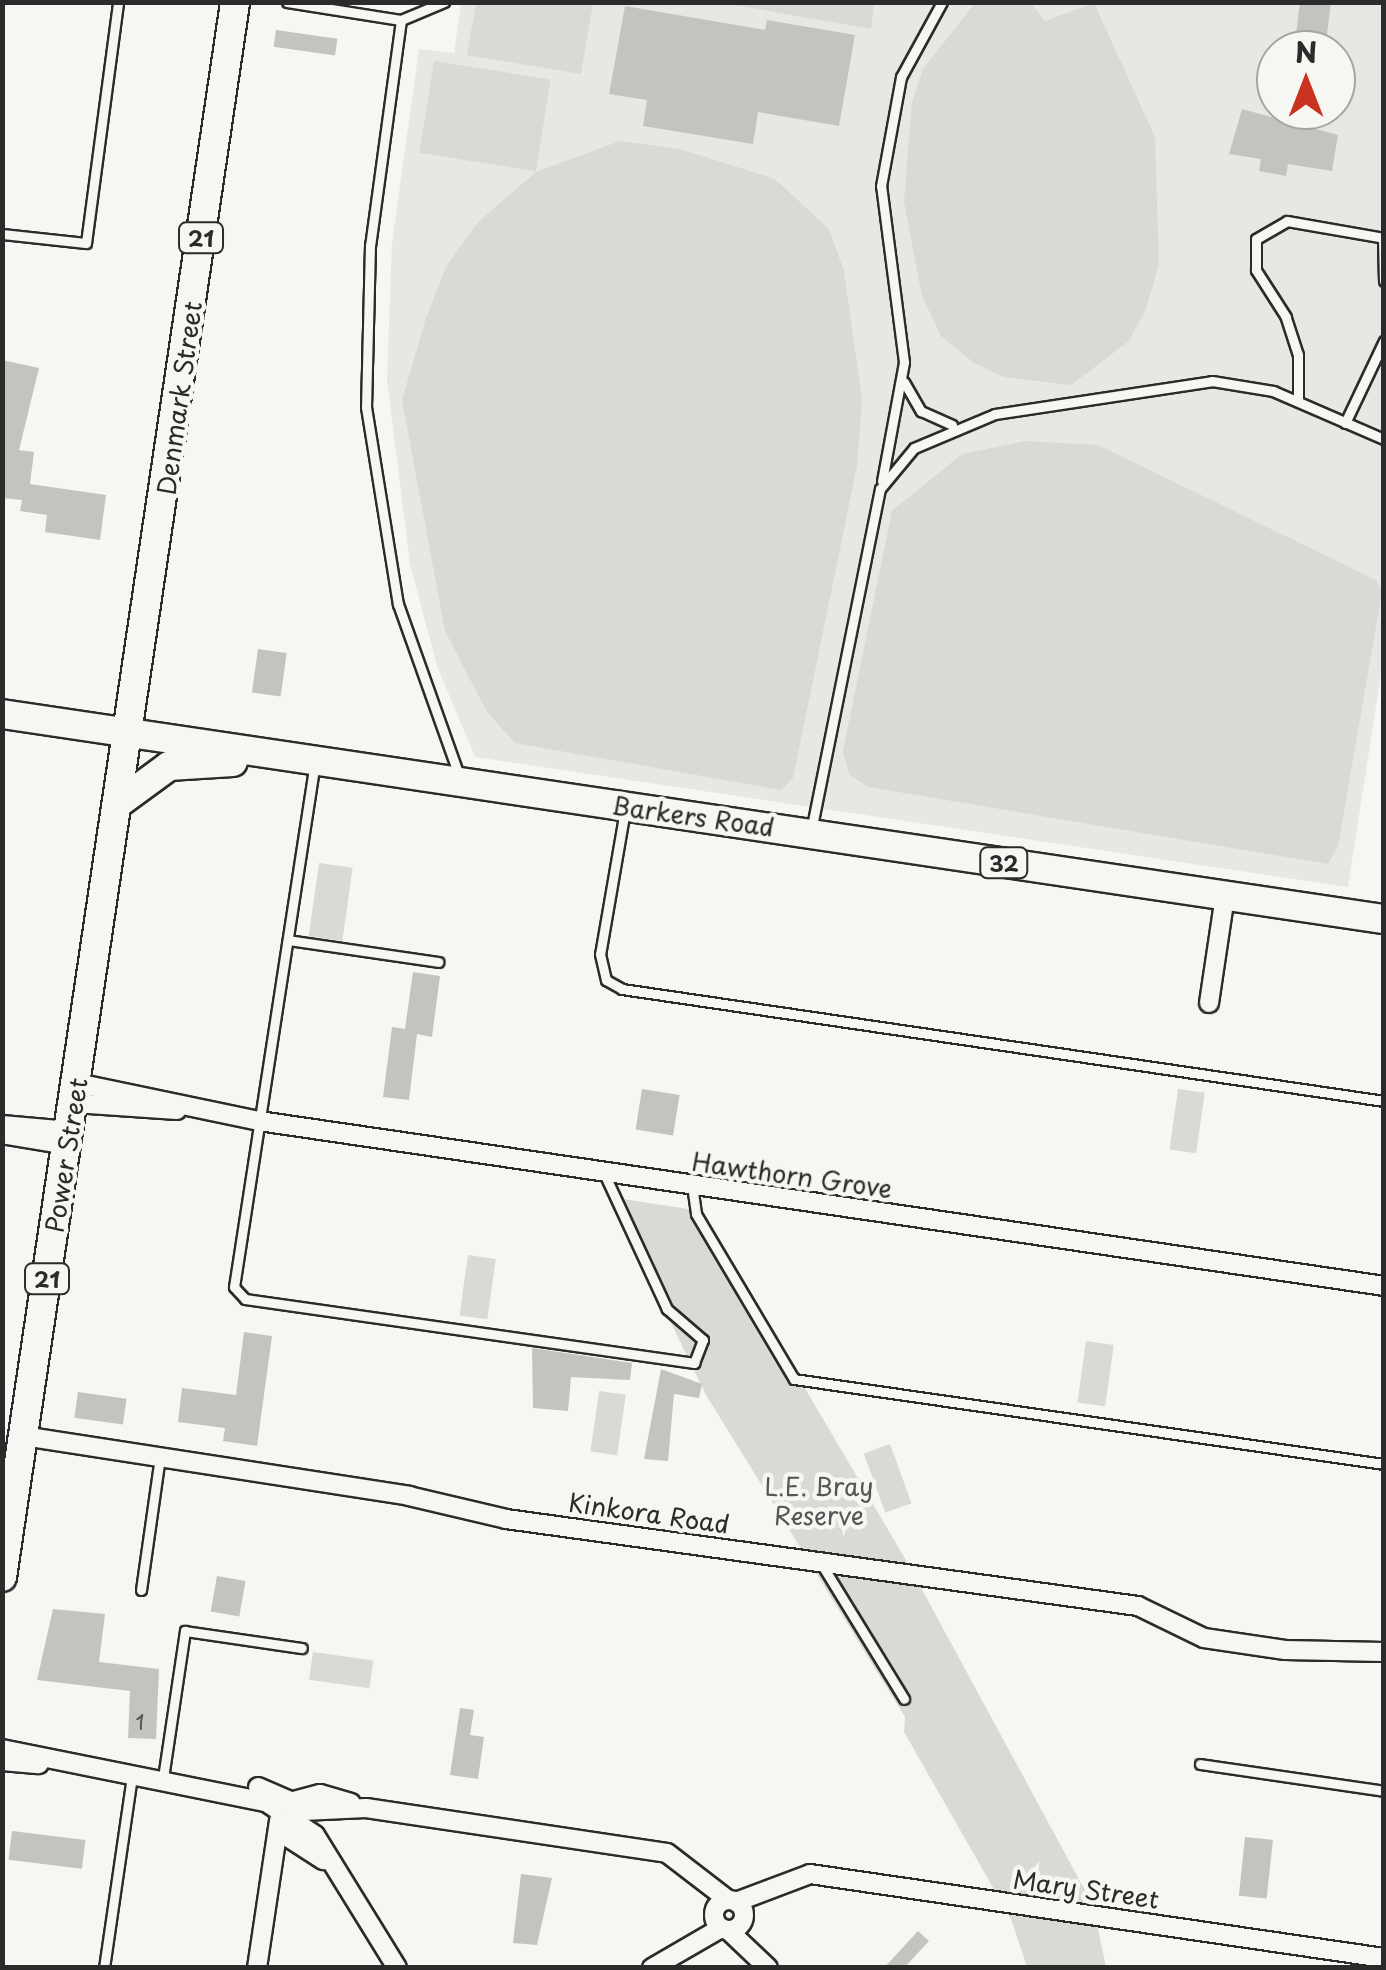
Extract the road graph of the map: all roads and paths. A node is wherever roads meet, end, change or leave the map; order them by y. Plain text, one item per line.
1 (118, 2) edge
2 (235, 2) edge
3 (287, 2) edge
4 (444, 2) edge
5 (942, 2) edge
6 (401, 20) junction
7 (2, 234) edge
8 (1383, 238) edge
9 (1384, 281) edge
10 (1384, 341) edge
11 (904, 382) junction
12 (1298, 400) junction
13 (1346, 423) junction
14 (954, 426) junction
15 (1384, 438) edge
16 (880, 489) junction
17 (2, 714) edge
18 (131, 734) junction
19 (303, 757) junction
20 (462, 782) junction
21 (120, 802) junction
22 (625, 806) junction
23 (811, 834) junction
24 (1224, 896) junction
25 (1384, 919) edge
26 (288, 940) junction
27 (438, 962) dead end
28 (1209, 1002) dead end
29 (1384, 1101) edge
30 (72, 1116) junction
31 (259, 1120) junction
32 (2, 1124) edge
33 (2, 1134) edge
34 (604, 1172) junction
35 (692, 1186) junction
36 (1384, 1286) edge
37 (23, 1436) junction
38 (160, 1457) junction
39 (1384, 1464) edge
40 (820, 1562) junction
41 (2, 1577) edge
42 (141, 1590) dead end
43 (302, 1648) dead end
44 (1384, 1652) edge
45 (904, 1699) dead end
46 (2, 1749) edge
47 (2, 1762) edge
48 (70, 1764) junction
49 (1200, 1764) dead end
50 (132, 1773) junction
51 (163, 1778) junction
52 (1384, 1791) edge
53 (290, 1814) junction
54 (729, 1915) junction
55 (1384, 1958) edge
56 (104, 1968) edge
57 (257, 1968) edge
58 (397, 1968) edge
59 (652, 1968) edge
60 (769, 1968) edge

1 - 7 lane
2 - 18 main road, Denmark Street / 21
3 - 6 lane
4 - 6 lane
5 - 11 lane
6 - 20 lane
8 - 9 lane
8 - 12 lane
10 - 13 lane
11 - 14 lane
11 - 16 lane
12 - 13 lane
12 - 14 lane
13 - 15 lane
14 - 16 lane
16 - 23 lane
17 - 18 main road, Barkers Road / 32
18 - 19 main road, Barkers Road / 32
18 - 21 main road, Power Street / 21
19 - 20 main road, Barkers Road / 32
19 - 21 main road
19 - 26 lane
20 - 22 main road, Barkers Road / 32
21 - 30 main road, Power Street / 21
22 - 23 main road, Barkers Road / 32
22 - 29 lane
23 - 24 main road, Barkers Road / 32
24 - 25 main road, Barkers Road / 32
24 - 28 street
26 - 27 lane
26 - 31 lane
30 - 31 street, Hawthorn Grove
30 - 32 street
30 - 33 street
30 - 37 main road, Power Street / 21
31 - 34 street, Hawthorn Grove
31 - 34 lane
34 - 35 street, Hawthorn Grove
35 - 36 street, Hawthorn Grove
35 - 39 lane
37 - 38 street, Kinkora Road
37 - 41 main road, Power Street / 21
38 - 40 street, Kinkora Road
38 - 42 lane
40 - 44 street, Kinkora Road
40 - 45 lane
43 - 51 lane
46 - 48 street
47 - 48 street
48 - 50 street
49 - 52 lane
50 - 51 street
50 - 56 lane
51 - 53 street
53 - 54 street
53 - 57 street
53 - 58 street
54 - 55 street, Mary Street
54 - 59 street, Mary Street
54 - 60 street

